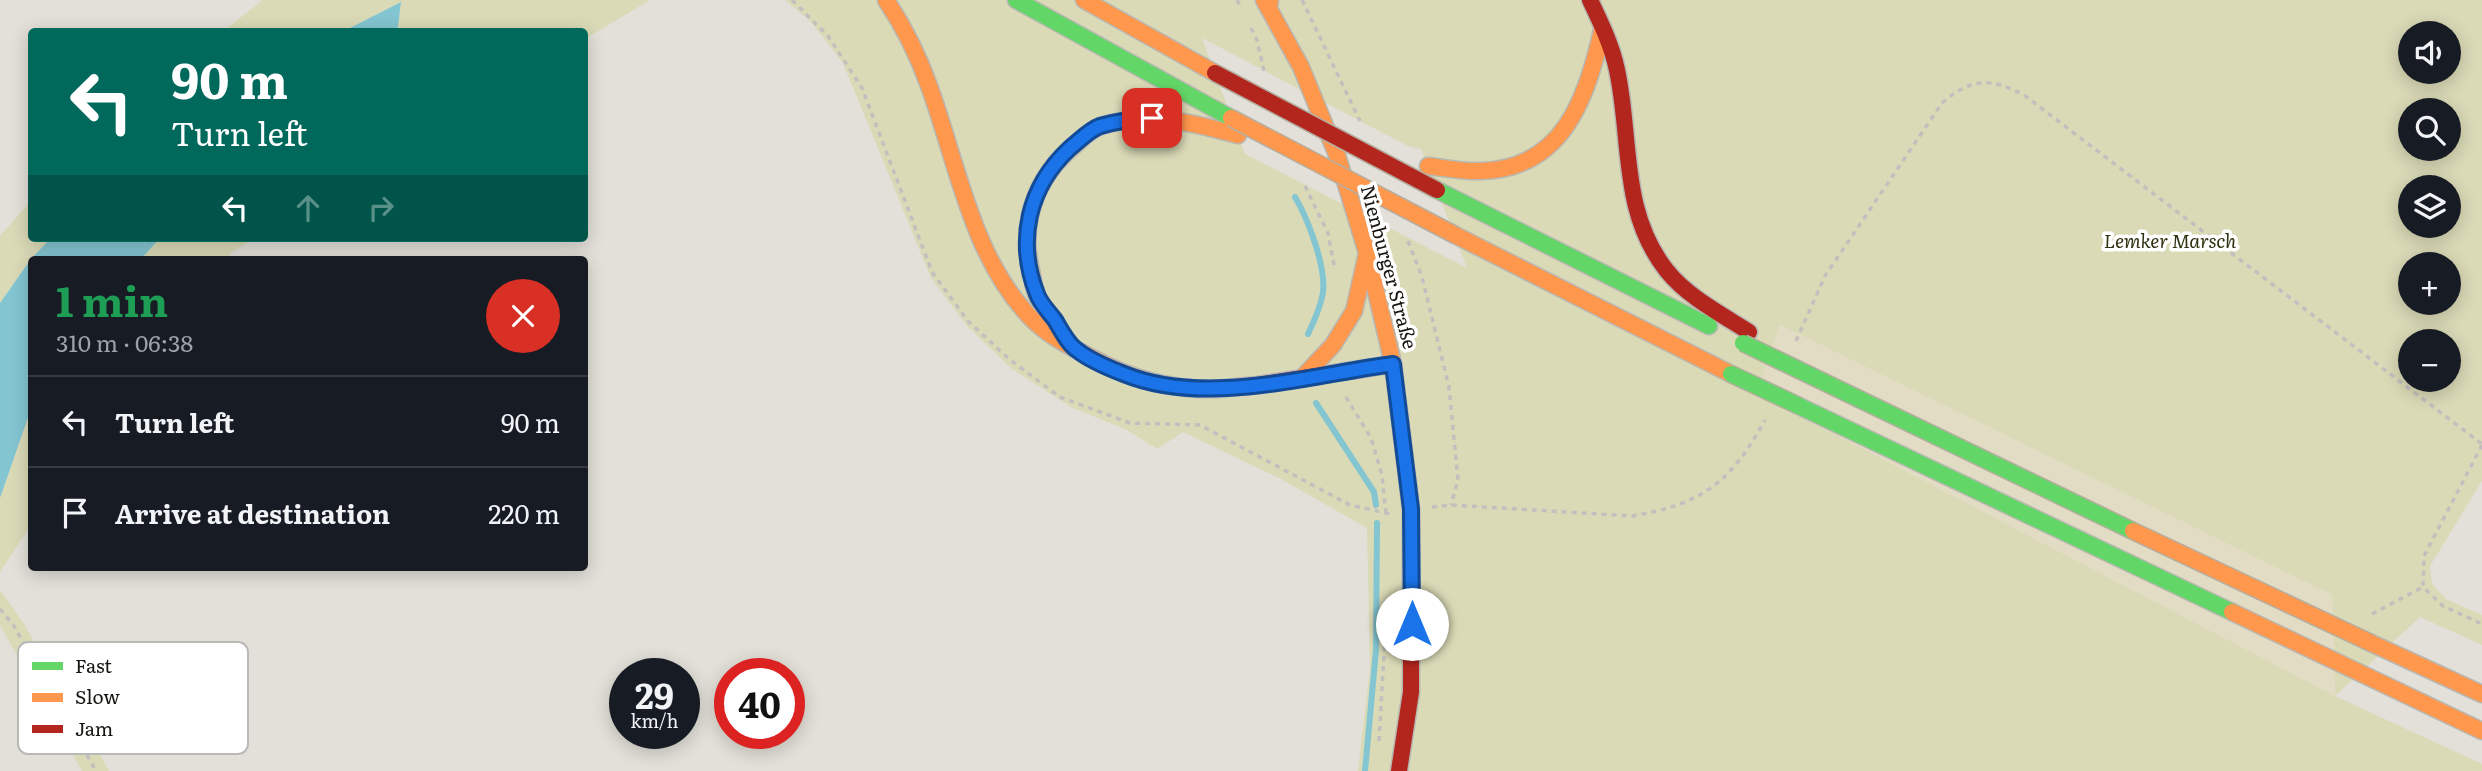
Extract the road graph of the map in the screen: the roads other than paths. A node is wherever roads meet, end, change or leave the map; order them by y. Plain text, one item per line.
1 (886, 0) edge
2 (1016, 0) edge
3 (1084, 0) edge
4 (1590, 0) edge
5 (1268, 3) edge
6 (1602, 27) junction
7 (1338, 137) junction
8 (1311, 160) junction
9 (1367, 253) junction
10 (1746, 338) junction
11 (1076, 350) junction
12 (1393, 364) junction
13 (1302, 378) junction
14 (2482, 694) edge
15 (2482, 731) edge
16 (1399, 771) edge

1 - 11 main road
2 - 8 main road, bridge
3 - 7 main road, bridge
4 - 6 main road
5 - 9 main road, Nienburger Straße
6 - 7 main road, bridge
6 - 10 main road
7 - 10 main road, bridge
8 - 11 main road, bridge
8 - 15 main road, bridge
9 - 12 main road, Nienburger Straße
9 - 13 main road
10 - 14 main road, bridge
11 - 13 main road
12 - 13 main road
12 - 16 main road, Nienburger Straße

